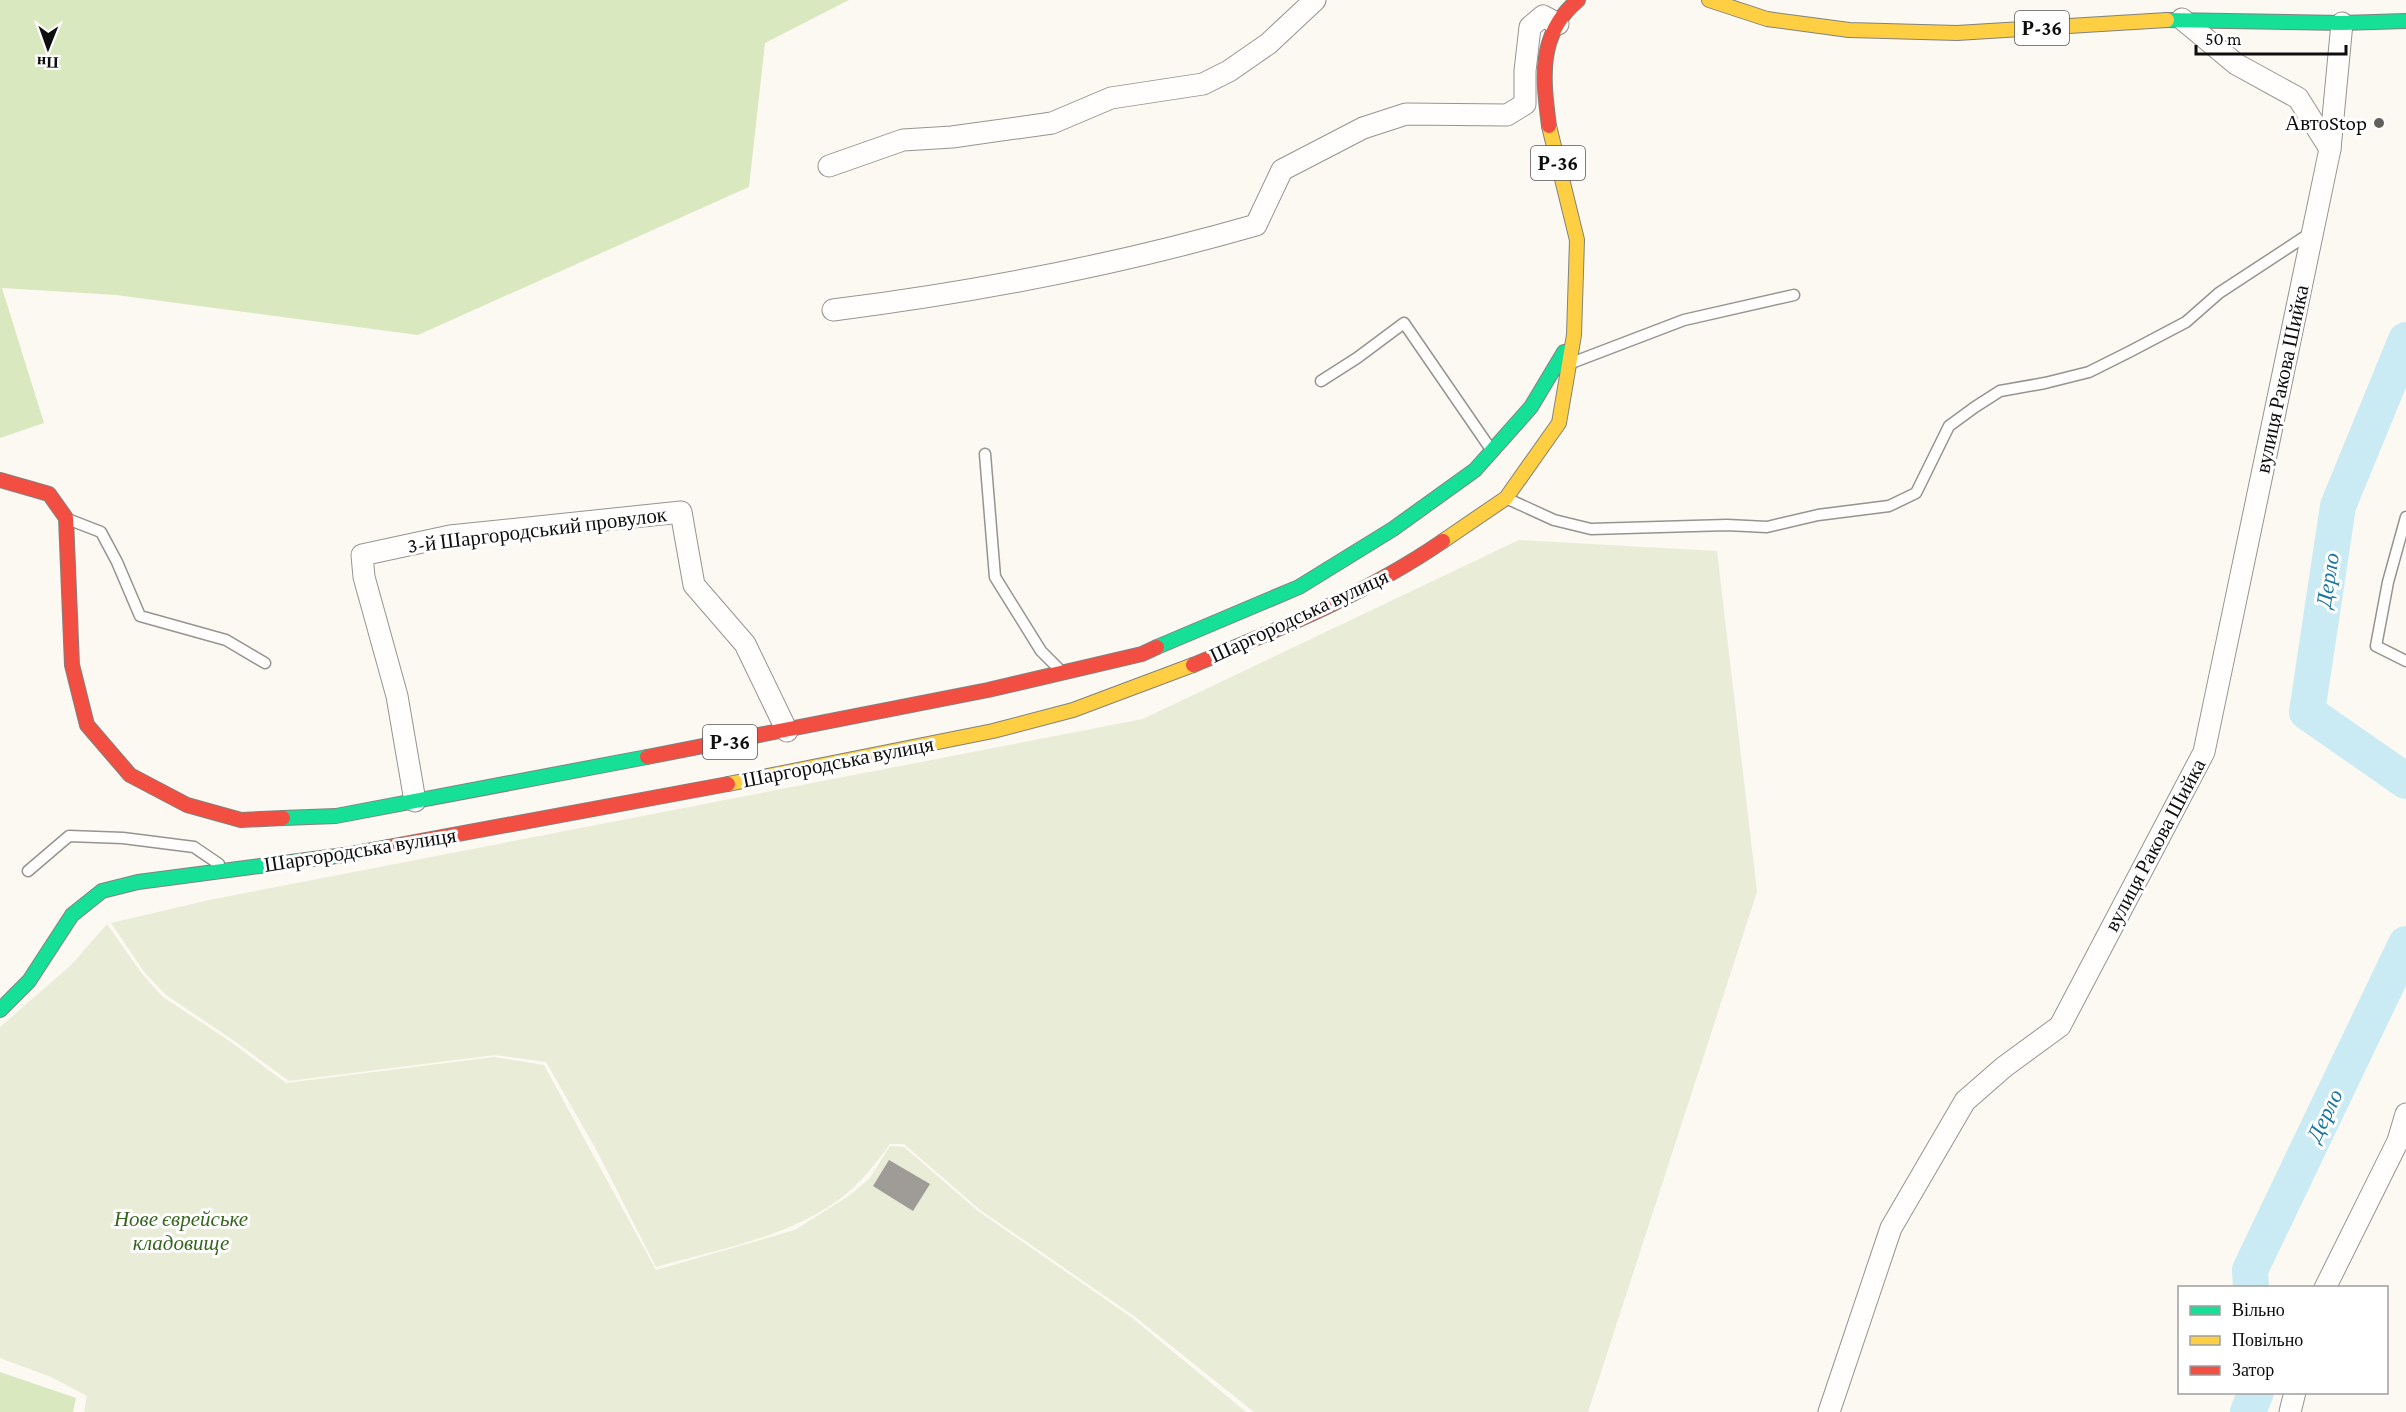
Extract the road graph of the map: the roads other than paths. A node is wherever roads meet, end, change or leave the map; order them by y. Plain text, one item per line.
1 (1315, 0) edge
2 (1709, 0) edge
3 (1575, 1) edge
4 (2182, 19) junction
5 (2406, 21) edge
6 (2342, 23) junction
7 (1558, 24) junction
8 (2330, 149) junction
9 (829, 166) dead end
10 (2313, 231) junction
11 (1794, 295) dead end
12 (833, 310) dead end
13 (1574, 335) junction
14 (1569, 363) junction
15 (1321, 381) dead end
16 (1492, 451) junction
17 (985, 454) dead end
18 (0, 480) edge
19 (1506, 498) junction
20 (2406, 517) edge
21 (66, 518) junction
22 (2406, 661) edge
23 (265, 663) dead end
24 (1065, 674) junction
25 (787, 731) junction
26 (415, 801) junction
27 (28, 870) dead end
28 (229, 870) junction
29 (0, 1010) edge
30 (2406, 1114) edge
31 (2326, 1286) edge
32 (2294, 1394) edge
33 (1829, 1412) edge
34 (2289, 1412) edge

1 - 9 street
2 - 4 main road, Р-36
3 - 7 main road, Шаргородська вулиця / Р-36
4 - 6 main road, Р-36
4 - 8 street
5 - 6 main road, Р-36
6 - 8 street, вулиця Ракова Шийка
7 - 12 street
7 - 13 main road, Шаргородська вулиця / Р-36
8 - 10 street, вулиця Ракова Шийка
10 - 19 lane
10 - 33 street, вулиця Ракова Шийка
11 - 14 lane
13 - 14 main road, Шаргородська вулиця / Р-36
13 - 16 main road, Шаргородська вулиця / Р-36
14 - 19 main road, Шаргородська вулиця / Р-36
15 - 16 lane
16 - 24 main road, Шаргородська вулиця / Р-36
17 - 24 lane
18 - 21 main road
19 - 28 main road, Шаргородська вулиця / Р-36
20 - 22 lane
21 - 23 lane
21 - 26 main road, Шаргородська вулиця / Р-36
24 - 25 main road, Шаргородська вулиця / Р-36
25 - 26 main road, Шаргородська вулиця / Р-36
25 - 26 street, 3-й Шаргородський провулок
27 - 28 lane
28 - 29 main road, Шаргородська вулиця / Р-36
30 - 31 street
32 - 34 street

